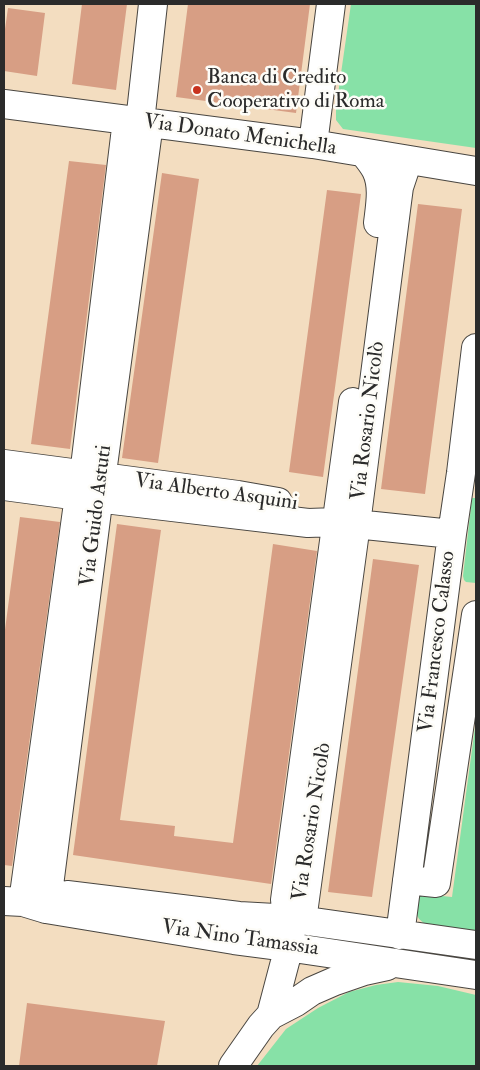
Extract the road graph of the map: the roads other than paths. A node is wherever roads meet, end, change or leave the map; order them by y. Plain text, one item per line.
1 (153, 4) edge
2 (330, 4) edge
3 (4, 104) edge
4 (138, 122) junction
5 (313, 144) junction
6 (364, 153) junction
7 (408, 160) junction
8 (476, 170) edge
9 (476, 348) edge
10 (4, 464) edge
11 (469, 474) edge
12 (4, 486) edge
13 (91, 487) junction
14 (346, 523) junction
15 (452, 534) junction
16 (444, 596) junction
17 (476, 601) edge
18 (476, 615) edge
19 (407, 880) junction
20 (25, 897) edge
21 (293, 919) junction
22 (400, 935) junction
23 (476, 945) edge
24 (288, 947) junction
25 (401, 964) junction
26 (476, 975) edge
27 (271, 1015) junction
28 (233, 1066) edge

1 - 4 street, Via Guido Astuti
2 - 5 street
3 - 4 street, Via Donato Menichella
4 - 5 street, Via Donato Menichella
4 - 13 street, Via Guido Astuti
5 - 6 street, Via Donato Menichella
6 - 7 street, Via Donato Menichella
6 - 14 street, Via Rosario Nicolò
7 - 8 street, Via Donato Menichella
7 - 14 street, Via Rosario Nicolò
9 - 11 street, Via Francesco Calasso
10 - 13 street, Via Alberto Asquini
11 - 15 street, Via Francesco Calasso
12 - 13 street, Via Alberto Asquini
13 - 14 street, Via Alberto Asquini
13 - 20 street, Via Guido Astuti
14 - 15 street, Via Alberto Asquini
14 - 21 street, Via Rosario Nicolò
15 - 16 street, Via Francesco Calasso
16 - 17 street
16 - 19 street, Via Francesco Calasso
18 - 19 street
19 - 22 street, Via Francesco Calasso
20 - 21 street, Via Nino Tamassia
20 - 24 street, Via Nino Tamassia
21 - 22 street, Via Nino Tamassia
21 - 24 street
22 - 23 street, Via Nino Tamassia
24 - 25 street, Via Nino Tamassia
24 - 27 street
25 - 26 street, Via Nino Tamassia
25 - 27 street
27 - 28 street

